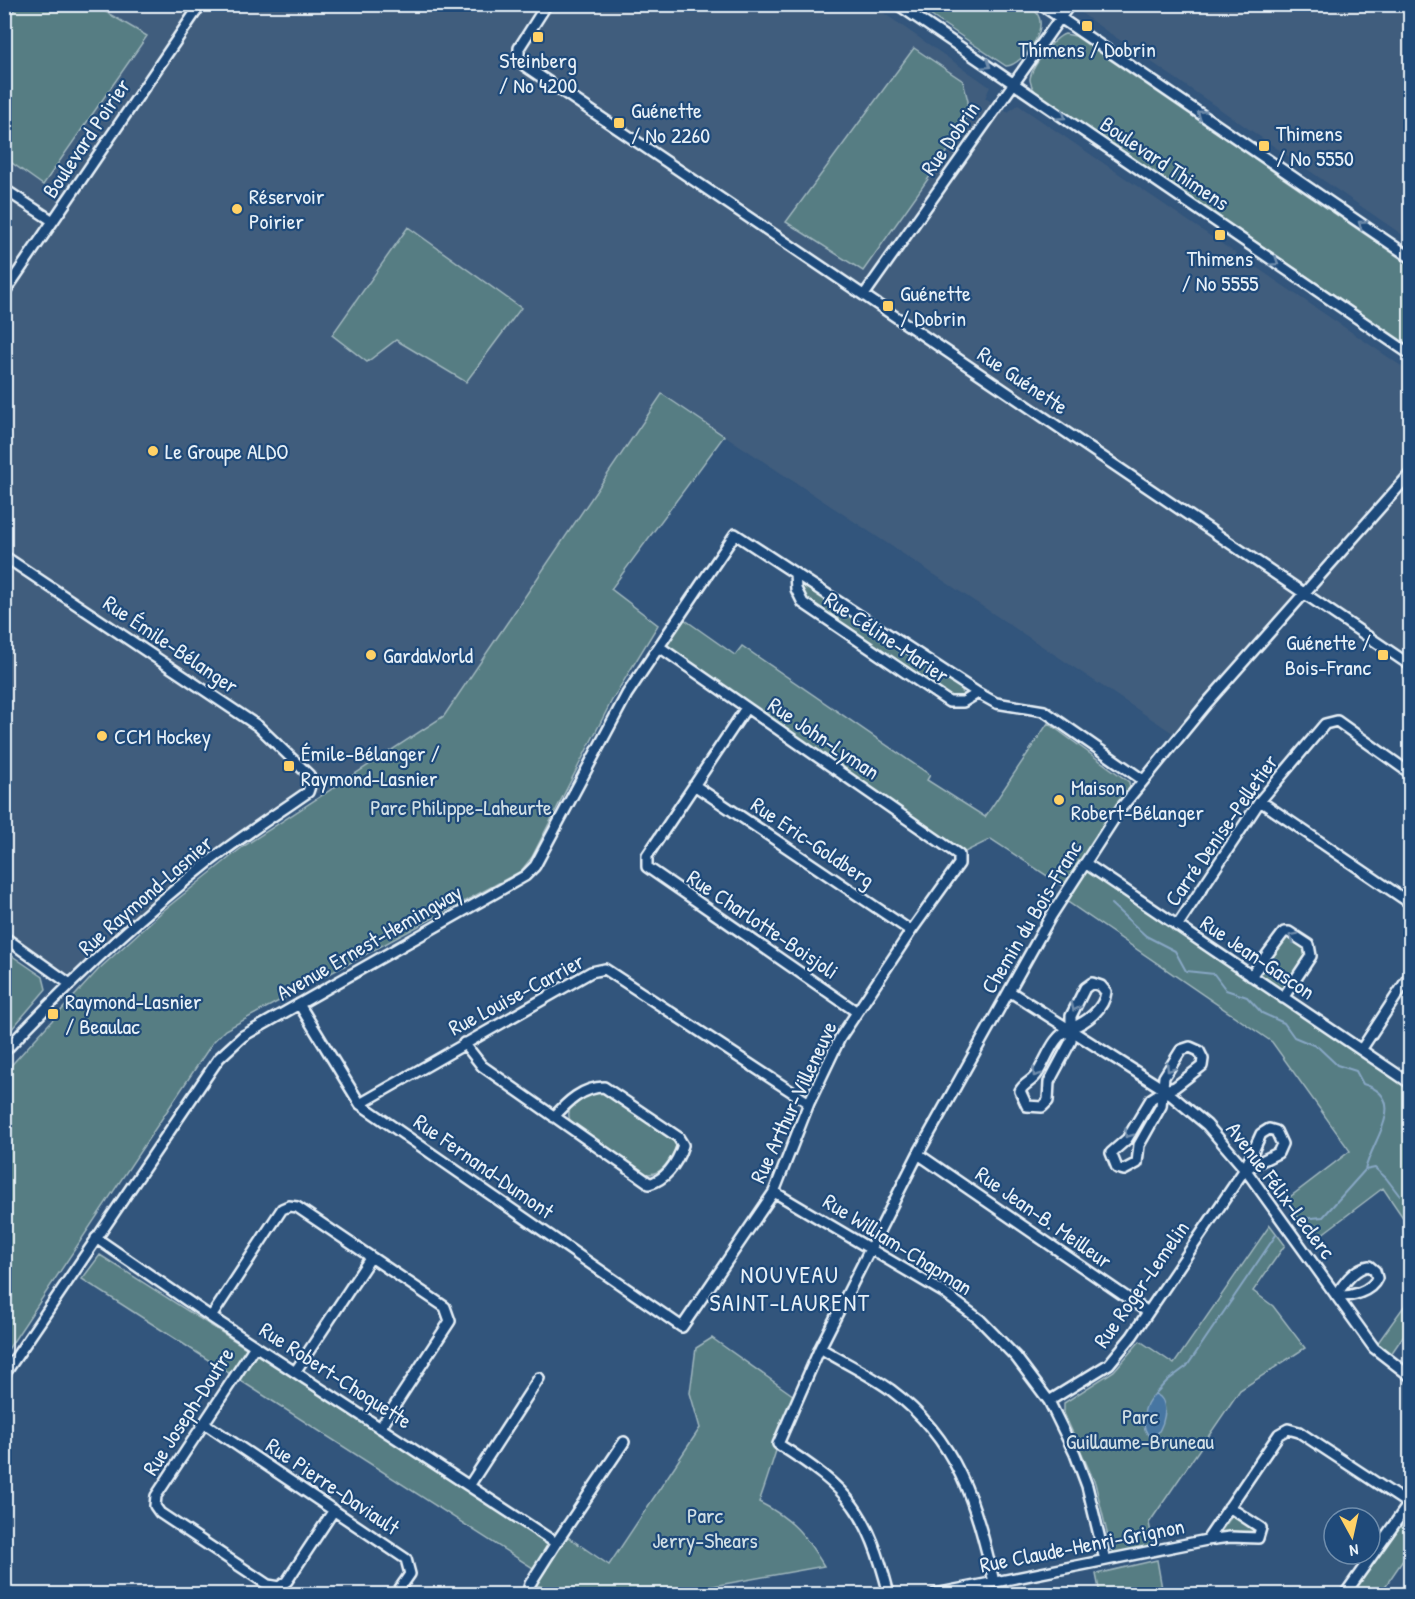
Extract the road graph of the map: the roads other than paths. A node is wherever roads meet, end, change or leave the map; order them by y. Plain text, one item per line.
1 (201, 4) edge
2 (547, 4) edge
3 (897, 4) edge
4 (1040, 4) edge
5 (1070, 4) edge
6 (1060, 19) junction
7 (1013, 83) junction
8 (4, 189) edge
9 (53, 221) junction
10 (1410, 257) edge
11 (4, 293) edge
12 (864, 295) junction
13 (1410, 354) edge
14 (1410, 474) edge
15 (735, 534) joint
16 (4, 556) edge
17 (795, 574) junction
18 (1304, 592) junction
19 (661, 648) junction
20 (1410, 665) edge
21 (978, 693) junction
22 (747, 708) junction
23 (1410, 772) edge
24 (309, 775) joint
25 (1143, 780) junction
26 (694, 785) junction
27 (1260, 801) junction
28 (1085, 863) junction
29 (959, 864) joint
30 (1410, 903) edge
31 (1177, 926) junction
32 (911, 931) junction
33 (4, 937) edge
34 (1410, 975) edge
35 (1251, 976) junction
36 (70, 984) junction
37 (1009, 991) junction
38 (1283, 998) junction
39 (299, 1004) junction
40 (857, 1012) junction
41 (1071, 1028) junction
42 (464, 1043) junction
43 (1361, 1050) junction
44 (4, 1052) edge
45 (1410, 1083) edge
46 (1165, 1090) junction
47 (809, 1103) junction
48 (360, 1104) junction
49 (554, 1117) junction
50 (918, 1154) junction
51 (1245, 1169) junction
52 (774, 1192) junction
53 (96, 1238) junction
54 (869, 1248) junction
55 (371, 1257) junction
56 (1148, 1312) junction
57 (211, 1317) junction
58 (682, 1327) joint
59 (255, 1346) junction
60 (820, 1348) junction
61 (295, 1372) junction
62 (4, 1375) edge
63 (1410, 1376) edge
64 (539, 1378) dead end
65 (1049, 1401) junction
66 (204, 1423) junction
67 (380, 1428) junction
68 (624, 1442) dead end
69 (469, 1486) junction
70 (1410, 1504) edge
71 (1229, 1508) junction
72 (334, 1510) junction
73 (1207, 1540) junction
74 (556, 1543) junction
75 (1105, 1560) junction
76 (994, 1582) junction
77 (396, 1594) edge
78 (527, 1594) edge
79 (889, 1594) edge
80 (935, 1594) edge
81 (1345, 1594) edge

1 - 9 street, Boulevard Poirier
2 - 12 street, Rue Guénette
3 -> 7 street, Boulevard Thimens
4 - 6 street
5 - 6 street, Rue Dobrin
6 - 7 street, Rue Dobrin
10 -> 6 street
7 - 12 street, Rue Dobrin
7 -> 13 street, Boulevard Thimens
8 - 9 street
9 - 11 street, Boulevard Poirier
12 - 18 street, Rue Guénette
14 - 18 street, Chemin du Bois-Franc
15 - 17 street, Rue Céline-Marier
15 - 19 street, Avenue Ernest-Hemingway
16 - 24 street, Rue Émile-Bélanger
17 - 21 street, Rue Céline-Marier
17 - 21 street, Rue Céline-Marier
18 - 20 street, Rue Guénette
18 - 25 street, Chemin du Bois-Franc
19 - 22 street, Rue John-Lyman
19 - 39 street, Avenue Ernest-Hemingway
21 - 25 street, Rue Céline-Marier
22 - 26 street
22 - 29 street, Rue John-Lyman
23 - 27 street, Carré Denise-Pelletier
24 - 36 street, Rue Raymond-Lasnier
25 - 28 street, Chemin du Bois-Franc
26 - 32 street, Rue Eric-Goldberg
26 - 40 street, Rue Charlotte-Boisjoli
27 - 30 street
27 - 31 street, Carré Denise-Pelletier
28 - 31 street, Rue Jean-Gascon
28 - 37 street, Chemin du Bois-Franc
29 - 32 street, Rue Arthur-Villeneuve
31 - 35 street, Rue Jean-Gascon
32 - 40 street, Rue Arthur-Villeneuve
33 - 36 street
34 - 43 street
35 - 38 street, Rue Jean-Gascon
38 -> 35 street
36 - 44 street, Rue Raymond-Lasnier
37 - 41 street, Avenue Félix-Leclerc
37 - 50 street, Chemin du Bois-Franc
38 - 43 street, Rue Jean-Gascon
39 - 48 street, Rue Fernand-Dumont
39 - 53 street, Avenue Ernest-Hemingway
40 - 47 street, Rue Arthur-Villeneuve
41 -> 41 street
41 -> 41 street
41 - 46 street, Avenue Félix-Leclerc
42 - 47 street, Rue Louise-Carrier
42 - 48 street, Rue Louise-Carrier
42 - 49 street
43 - 45 street, Rue Jean-Gascon
46 -> 46 street
46 -> 46 street
46 - 51 street, Avenue Félix-Leclerc
47 - 52 street, Rue Arthur-Villeneuve
48 - 58 street, Rue Fernand-Dumont
49 - 49 street
50 - 54 street, Chemin du Bois-Franc
50 - 56 street, Rue Jean-B. Meilleur
51 - 51 street, Rue Roger-Lemelin
51 - 56 street, Rue Roger-Lemelin
51 - 63 street, Avenue Félix-Leclerc
52 - 54 street, Rue William-Chapman
52 - 58 street, Rue Arthur-Villeneuve
53 - 57 street, Rue Robert-Choquette
53 - 62 street, Avenue Ernest-Hemingway
54 - 60 street, Chemin du Bois-Franc
54 - 65 street, Rue William-Chapman
55 - 57 street
55 - 61 street
55 - 67 street
56 - 65 street, Rue Roger-Lemelin
57 - 59 street, Rue Robert-Choquette
59 - 61 street, Rue Robert-Choquette
59 - 66 street, Rue Joseph-Doutre
60 - 76 street
60 - 79 street, Chemin du Bois-Franc
61 - 67 street, Rue Robert-Choquette
64 - 69 street
65 - 75 street, Rue William-Chapman
66 - 72 street, Rue Pierre-Daviault
66 - 72 street, Rue Joseph-Doutre
67 - 69 street, Rue Robert-Choquette
68 - 74 street
69 - 74 street, Rue Robert-Choquette
70 - 71 street, Rue Claude-Henri-Grignon
70 - 81 street
71 - 73 street, Rue Claude-Henri-Grignon
71 - 73 street
72 - 77 street, Rue Pierre-Daviault
73 - 75 street, Rue Claude-Henri-Grignon
74 - 78 street
75 - 76 street, Rue Claude-Henri-Grignon
76 - 80 street, Rue Claude-Henri-Grignon

